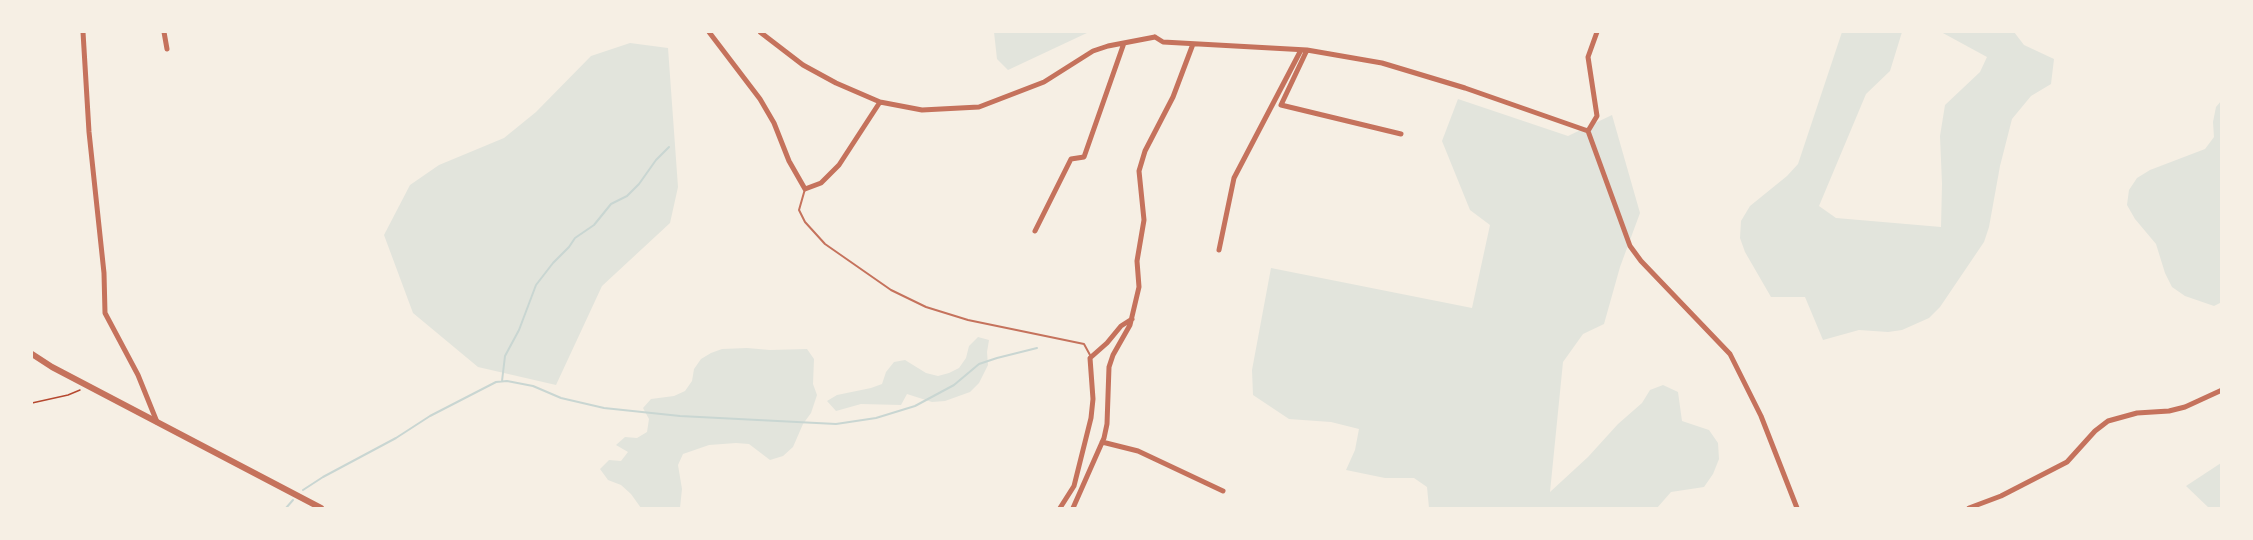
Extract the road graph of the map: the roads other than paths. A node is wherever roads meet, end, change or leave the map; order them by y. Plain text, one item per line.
1 (83, 32) edge
2 (164, 32) edge
3 (709, 32) edge
4 (760, 32) edge
5 (1597, 32) edge
6 (1154, 34) edge
7 (1124, 43) junction
8 (1193, 44) junction
9 (167, 49) dead end
10 (1304, 50) junction
11 (880, 102) junction
12 (1588, 131) junction
13 (1401, 134) dead end
14 (805, 189) junction
15 (1035, 231) dead end
16 (1219, 250) dead end
17 (1132, 319) junction
18 (32, 354) edge
19 (1090, 358) junction
20 (2222, 390) edge
21 (157, 422) junction
22 (1102, 442) junction
23 (1223, 491) dead end
24 (321, 508) edge
25 (1060, 508) edge
26 (1073, 508) edge
27 (1797, 508) edge
28 (1969, 508) edge

1 - 21 street
2 - 9 street
3 - 14 street
4 - 11 street
5 - 12 street
6 - 7 street
6 - 8 street
7 - 11 street
7 - 15 street
8 - 10 street
8 - 17 street
10 - 12 street
10 - 13 street
10 - 16 street
11 - 14 street
12 - 27 street
14 - 19 lane
17 - 19 street
17 - 22 street
18 - 21 street
19 - 25 street
20 - 28 street
21 - 24 street
22 - 23 street
22 - 26 street

